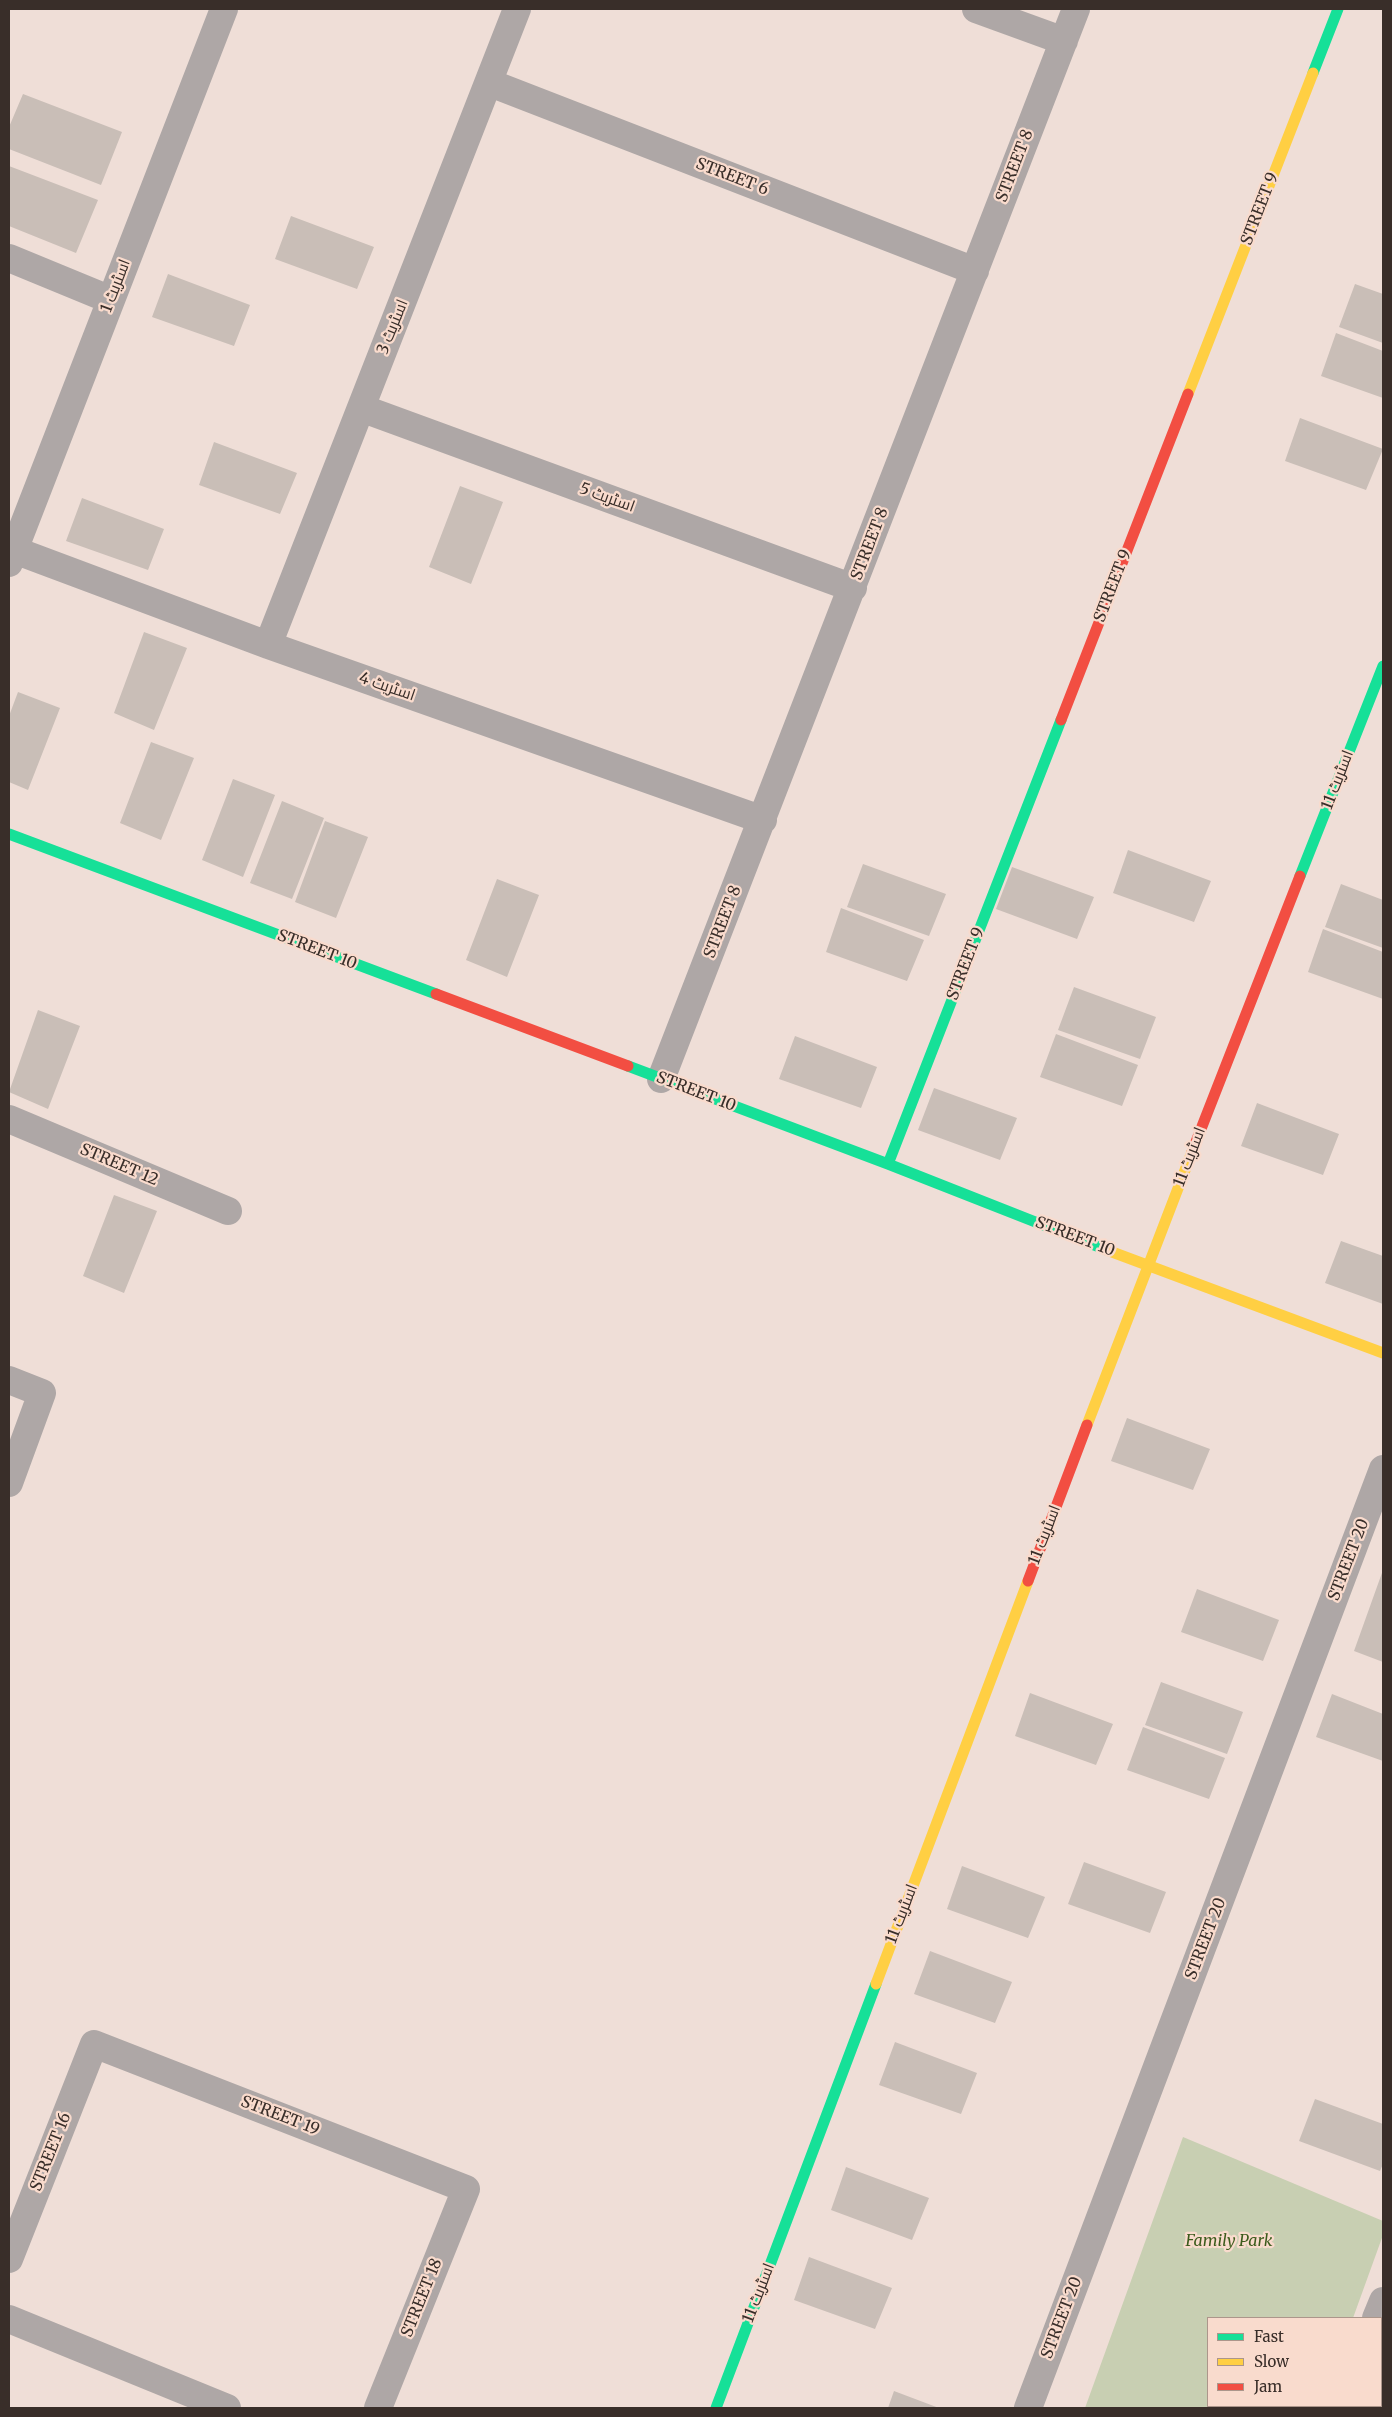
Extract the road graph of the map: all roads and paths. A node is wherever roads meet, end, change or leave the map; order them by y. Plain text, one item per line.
1 (224, 9) edge
2 (517, 9) edge
3 (976, 9) edge
4 (1076, 9) edge
5 (1338, 9) edge
6 (1064, 41) junction
7 (490, 83) junction
8 (9, 258) edge
9 (975, 272) junction
10 (111, 300) junction
11 (361, 408) junction
12 (11, 556) edge
13 (853, 588) junction
14 (268, 645) junction
15 (1383, 666) edge
16 (763, 820) junction
17 (9, 834) edge
18 (661, 1079) junction
19 (9, 1120) edge
20 (888, 1164) junction
21 (228, 1211) dead end
22 (1147, 1266) junction
23 (1383, 1353) edge
24 (9, 1380) edge
25 (1383, 1469) edge
26 (9, 1484) edge
27 (94, 2044) joint
28 (466, 2188) joint
29 (9, 2259) edge
30 (1383, 2301) edge
31 (1376, 2317) edge
32 (9, 2319) edge
33 (227, 2408) edge
34 (378, 2408) edge
35 (716, 2408) edge
36 (1028, 2408) edge

1 - 10 street, اسٹریٹ 1
2 - 7 street, اسٹریٹ 3
3 - 6 street
4 - 6 street, STREET 8
5 - 20 street, STREET 9
6 - 9 street, STREET 8
7 - 9 street, STREET 6
7 - 11 street, اسٹریٹ 3
8 - 10 street
9 - 13 street, STREET 8
10 - 12 street, اسٹریٹ 1
11 - 13 street, اسٹریٹ 5
11 - 14 street, اسٹریٹ 3
12 - 14 street, اسٹریٹ 4
13 - 16 street, STREET 8
14 - 16 street, اسٹریٹ 4
15 - 22 street, اسٹریٹ 11
16 - 18 street, STREET 8
17 - 18 street, STREET 10
18 - 20 street, STREET 10
19 - 21 street, STREET 12
20 - 22 street, STREET 10
22 - 23 street, STREET 10
22 - 35 street, اسٹریٹ 11
24 - 26 street
25 - 36 street, STREET 20
27 - 28 street, STREET 19
27 - 29 street, STREET 16
28 - 34 street, STREET 18
30 - 31 street
32 - 33 street

